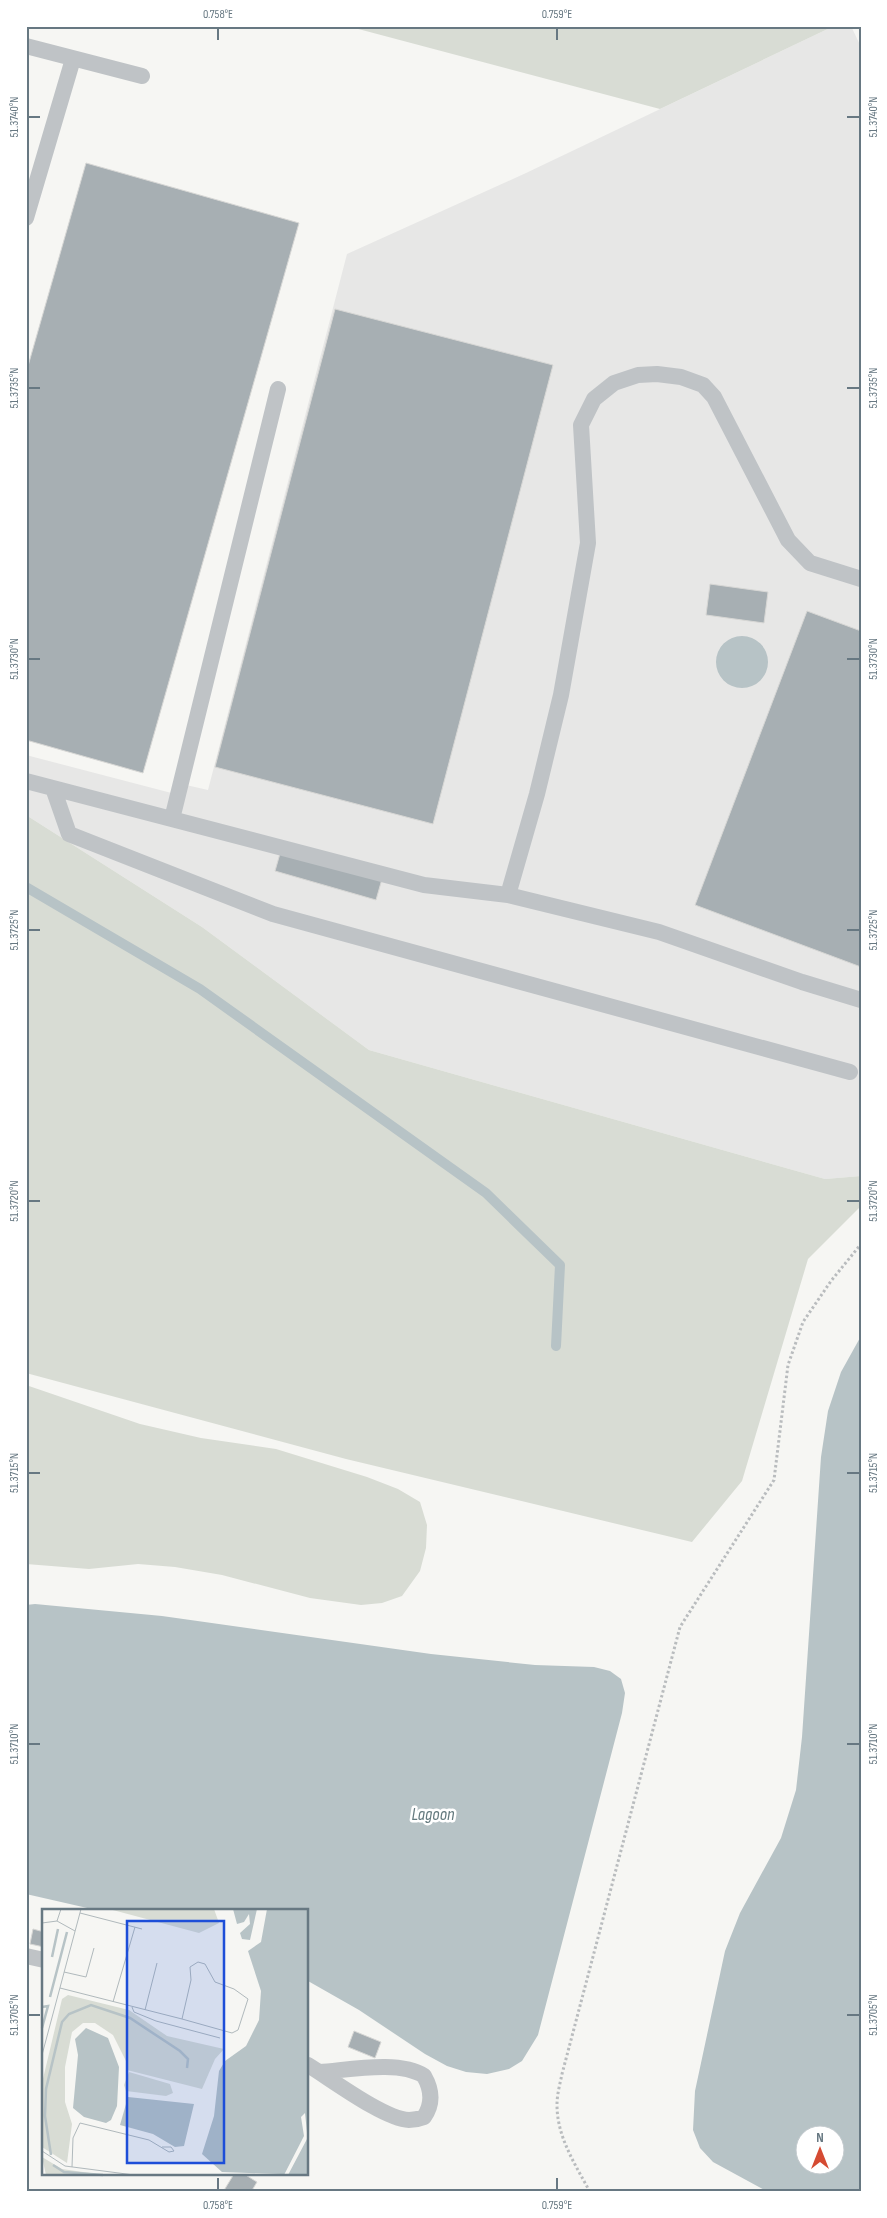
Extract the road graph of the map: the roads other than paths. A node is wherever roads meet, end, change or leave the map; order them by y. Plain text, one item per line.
1 (26, 46) edge
2 (73, 59) junction
3 (142, 76) dead end
4 (26, 218) edge
5 (278, 389) dead end
6 (861, 579) edge
7 (26, 780) edge
8 (53, 788) junction
9 (172, 819) junction
10 (508, 895) junction
11 (861, 1000) edge
12 (850, 1072) dead end
13 (26, 1956) edge
14 (42, 1960) edge
15 (314, 2069) edge

1 - 2 lane
2 - 3 lane
2 - 4 lane
5 - 9 lane
6 - 10 lane
7 - 8 lane
8 - 9 lane
8 - 12 lane
9 - 10 lane
10 - 11 lane
13 - 14 lane
15 - 15 lane

